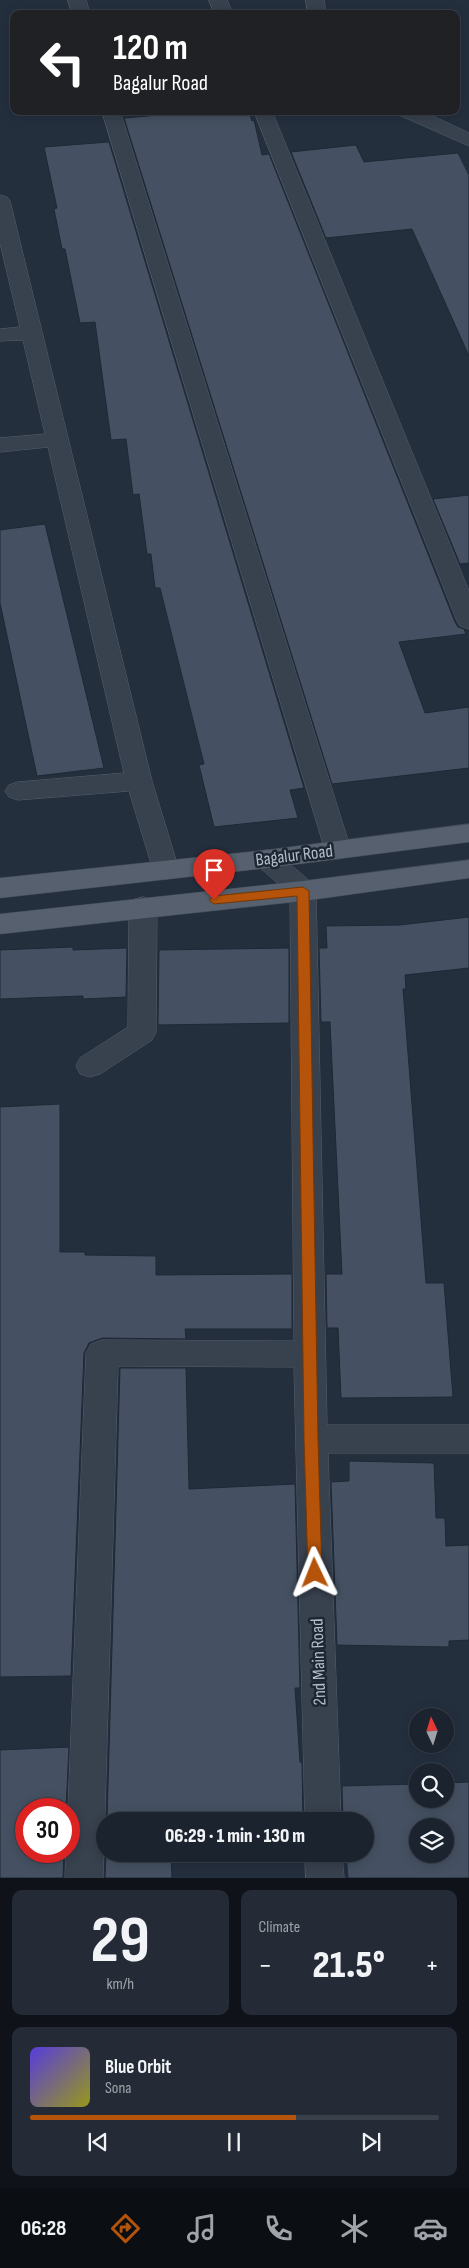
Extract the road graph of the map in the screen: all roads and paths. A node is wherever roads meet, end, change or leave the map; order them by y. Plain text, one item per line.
1 (112, 115) edge
2 (265, 115) edge
3 (415, 115) edge
4 (469, 140) edge
5 (0, 201) edge
6 (6, 249) edge
7 (31, 333) junction
8 (0, 335) edge
9 (57, 440) junction
10 (0, 445) edge
11 (469, 621) edge
12 (139, 781) junction
13 (18, 791) dead end
14 (469, 833) edge
15 (338, 850) junction
16 (267, 859) junction
17 (469, 869) edge
18 (166, 870) junction
19 (0, 888) edge
20 (303, 891) junction
21 (143, 907) junction
22 (0, 924) edge
23 (90, 1066) dead end
24 (311, 1354) junction
25 (311, 1439) junction
26 (469, 1439) edge
27 (323, 1812) edge
28 (324, 1862) edge
29 (84, 1878) edge
30 (324, 1878) edge

1 - 15 street
2 - 11 street
3 - 4 street
5 - 6 street
6 - 7 street
7 - 8 street
7 - 9 street
9 - 10 street
9 - 12 street
12 - 13 street
12 - 18 street
14 - 15 main road, Bagalur Road
15 - 16 main road, Bagalur Road
16 - 18 main road, Bagalur Road
16 - 20 street
17 - 20 main road, Bagalur Road
18 - 19 main road, Bagalur Road
20 - 21 main road, Bagalur Road
20 - 24 street, 2nd Main Road
21 - 22 main road, Bagalur Road
21 - 23 street
24 - 25 street, 2nd Main Road
24 - 29 street
25 - 26 street
25 - 27 street, 2nd Main Road
28 - 30 street

